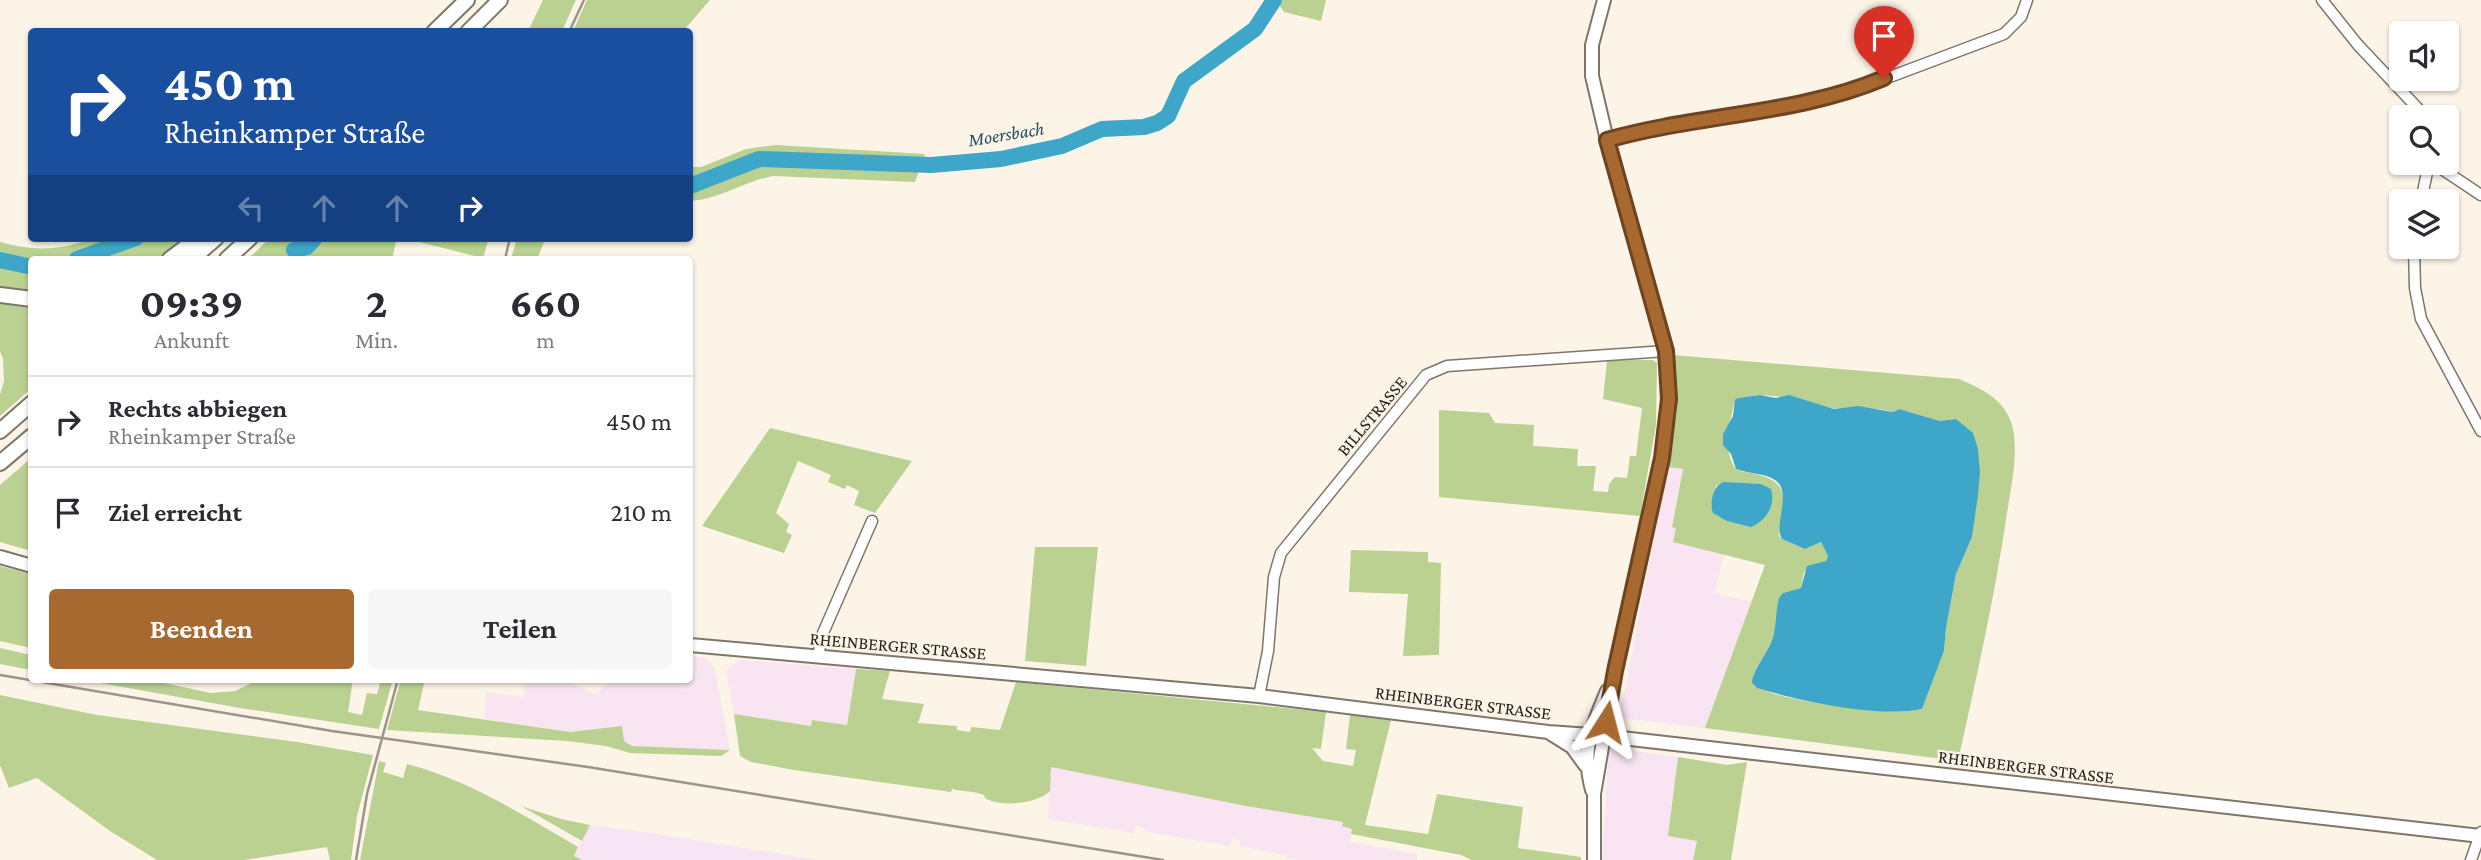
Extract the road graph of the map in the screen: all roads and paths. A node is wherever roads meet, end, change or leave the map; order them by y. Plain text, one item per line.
1 (467, 0) edge
2 (500, 0) edge
3 (1604, 0) edge
4 (2027, 0) edge
5 (2322, 0) edge
6 (438, 28) edge
7 (472, 28) edge
8 (2415, 105) edge
9 (1607, 140) junction
10 (2450, 175) edge
11 (2481, 195) edge
12 (193, 242) edge
13 (211, 242) edge
14 (247, 242) edge
15 (174, 256) edge
16 (195, 256) edge
17 (231, 256) edge
18 (2414, 259) edge
19 (0, 295) edge
20 (28, 298) edge
21 (1666, 351) junction
22 (28, 406) edge
23 (0, 431) edge
24 (2481, 431) edge
25 (28, 439) edge
26 (0, 463) edge
27 (872, 521) dead end
28 (0, 558) edge
29 (28, 565) edge
30 (693, 645) edge
31 (818, 656) junction
32 (1615, 671) junction
33 (1259, 696) junction
34 (1548, 732) junction
35 (1590, 735) junction
36 (1604, 736) junction
37 (1585, 765) junction
38 (1594, 794) junction
39 (2481, 834) edge
40 (1594, 860) edge
41 (2471, 860) edge

1 - 6 highway
2 - 7 highway
3 - 9 main road
4 - 9 street
5 - 8 street
9 - 21 main road
10 - 11 street
12 - 15 highway
13 - 16 highway
14 - 17 highway
18 - 24 street
19 - 20 highway
21 - 32 main road
21 - 33 street, BILLSTRASSE
22 - 23 highway
25 - 26 highway
27 - 31 street
28 - 29 main road
30 - 31 main road, RHEINBERGER STRASSE
31 - 33 main road, RHEINBERGER STRASSE
32 - 35 main road
32 - 36 main road
33 - 34 main road, RHEINBERGER STRASSE
34 - 35 main road, RHEINBERGER STRASSE
34 - 37 main road
35 - 36 main road, RHEINBERGER STRASSE
35 - 37 main road
36 - 38 main road
36 - 39 main road, RHEINBERGER STRASSE
37 - 38 main road
38 - 40 main road
39 - 41 street

